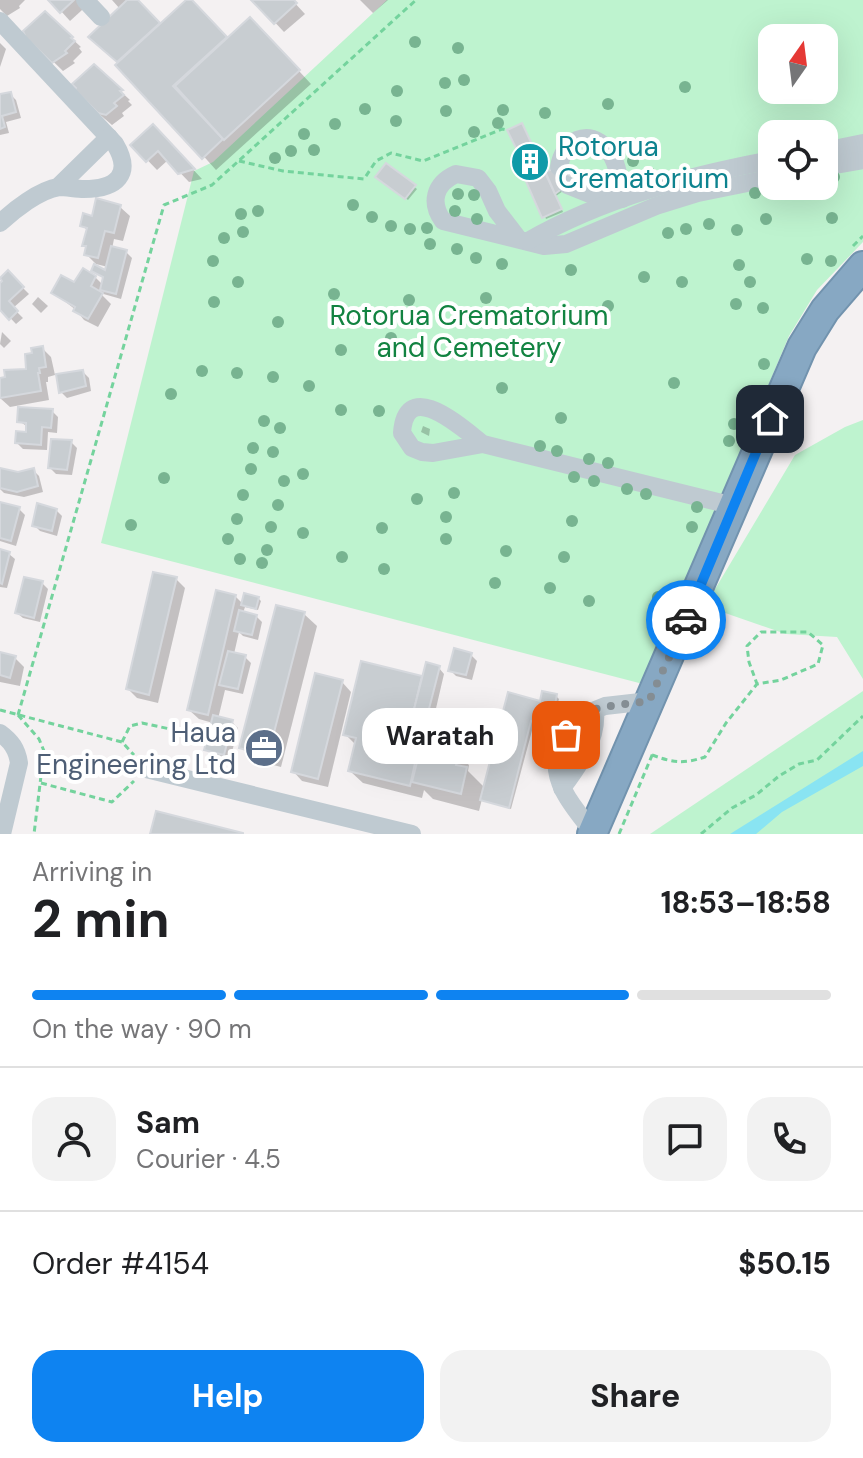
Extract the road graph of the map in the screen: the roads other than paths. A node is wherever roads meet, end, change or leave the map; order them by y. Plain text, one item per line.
1 (85, 0) edge
2 (101, 17) dead end
3 (0, 21) edge
4 (109, 137) junction
5 (863, 143) edge
6 (838, 148) edge
7 (863, 160) edge
8 (758, 163) edge
9 (838, 164) edge
10 (758, 181) edge
11 (58, 187) junction
12 (622, 199) junction
13 (6, 218) edge
14 (522, 239) junction
15 (863, 266) edge
16 (483, 444) dead end
17 (734, 506) junction
18 (649, 701) junction
19 (4, 736) edge
20 (146, 769) road end
21 (593, 833) edge
22 (2, 834) edge
23 (412, 834) edge

1 - 2 street
3 - 4 street
4 - 11 street
4 - 11 street
5 - 6 street
7 - 9 street
8 - 12 street
10 - 14 street
11 - 13 street
12 - 12 street
12 - 14 street
14 - 14 street
15 - 17 highway
16 - 17 street
17 - 18 highway
18 - 21 highway
18 - 21 street
19 - 22 street
20 - 23 street

